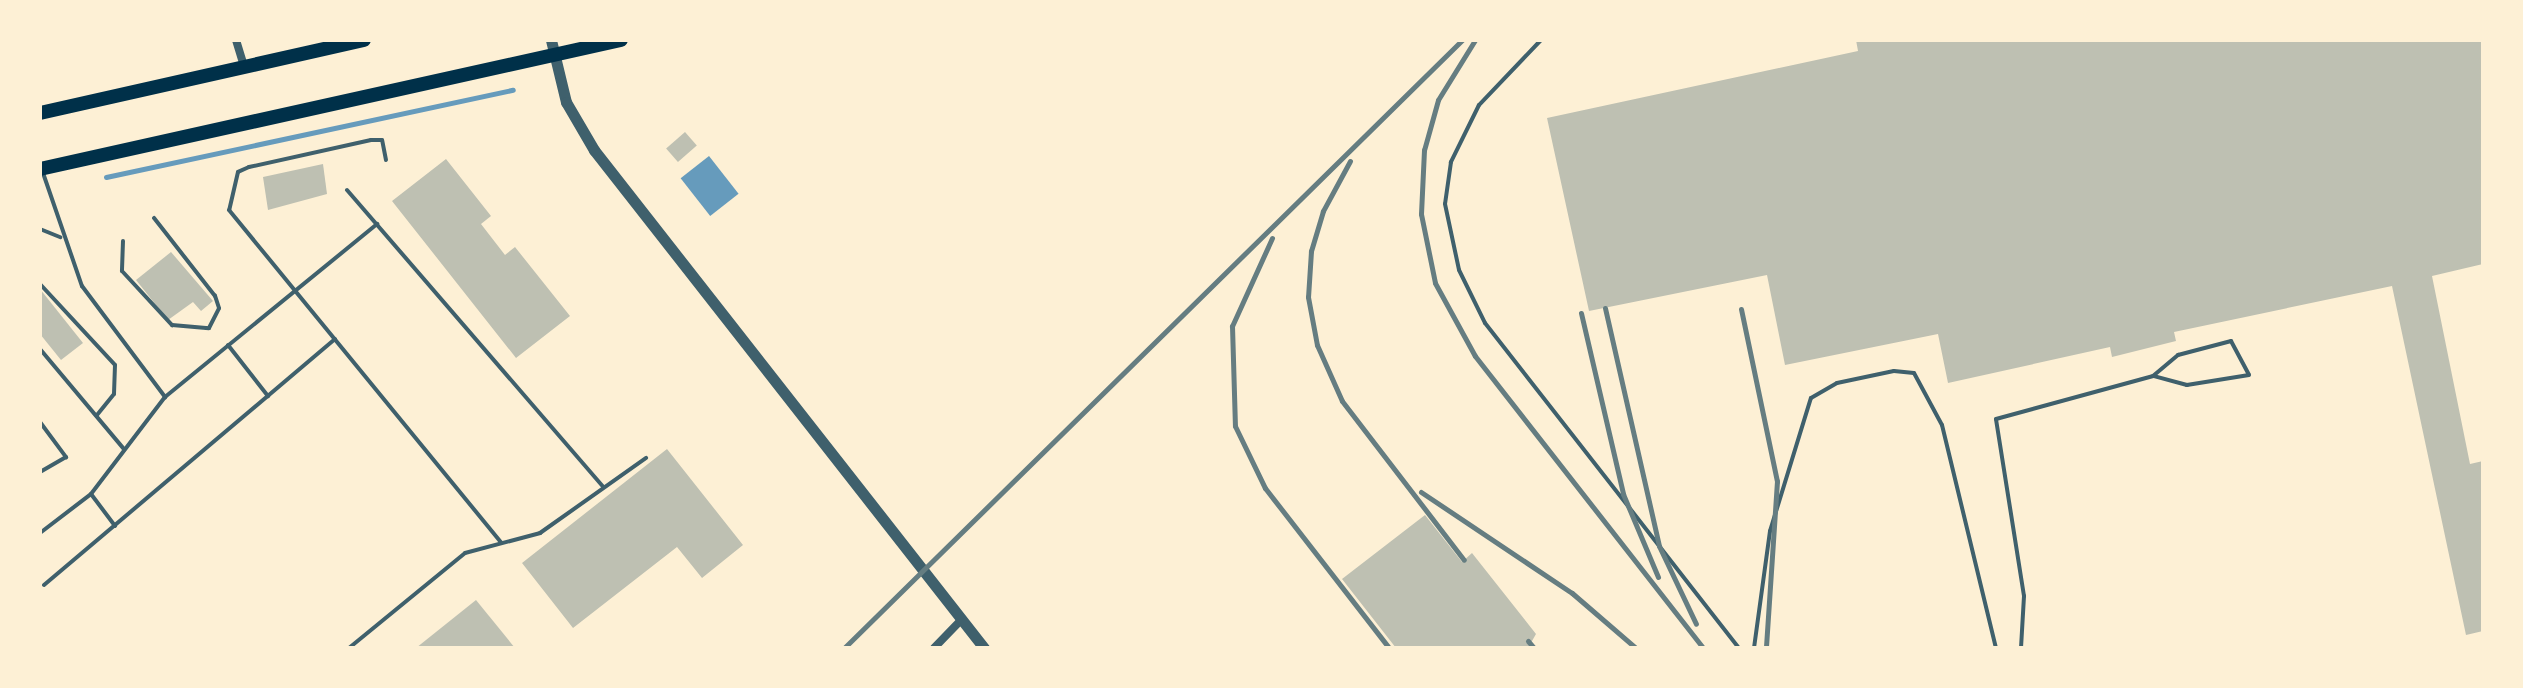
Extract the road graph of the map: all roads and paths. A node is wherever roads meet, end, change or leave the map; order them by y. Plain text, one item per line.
1 (236, 40) edge
2 (364, 40) edge
3 (621, 40) edge
4 (1541, 40) edge
5 (553, 47) edge
6 (244, 67) junction
7 (40, 113) edge
8 (386, 160) dead end
9 (41, 167) edge
10 (347, 190) dead end
11 (154, 218) dead end
12 (377, 224) junction
13 (40, 229) edge
14 (60, 237) junction
15 (123, 241) dead end
16 (40, 284) edge
17 (295, 290) junction
18 (335, 339) junction
19 (228, 345) junction
20 (40, 349) edge
21 (2153, 376) junction
22 (268, 396) junction
23 (165, 397) junction
24 (96, 416) junction
25 (40, 422) edge
26 (124, 449) junction
27 (646, 458) dead end
28 (40, 472) edge
29 (603, 487) junction
30 (91, 494) junction
31 (115, 526) junction
32 (40, 533) edge
33 (501, 542) junction
34 (44, 585) dead end
35 (961, 620) junction
36 (349, 648) edge
37 (934, 648) edge
38 (984, 648) edge
39 (1739, 648) edge
40 (1754, 648) edge
41 (1996, 648) edge
42 (2021, 648) edge

1 - 6 street
2 - 6 highway
3 - 5 highway
4 - 39 lane
5 - 9 highway
5 - 35 street
6 - 7 highway
8 - 17 lane
9 - 14 lane
10 - 12 lane
11 - 15 lane
12 - 17 lane
12 - 29 lane
13 - 14 lane
14 - 23 lane
16 - 24 lane
17 - 18 lane
17 - 19 lane
18 - 22 lane
18 - 33 lane
19 - 22 lane
19 - 23 lane
20 - 24 lane
21 - 21 lane
21 - 42 lane
22 - 31 lane
23 - 26 lane
24 - 26 lane
25 - 28 lane
26 - 30 lane
27 - 29 lane
29 - 33 lane
30 - 31 lane
30 - 32 lane
31 - 34 lane
33 - 36 lane
35 - 37 street
35 - 38 street
40 - 41 lane

